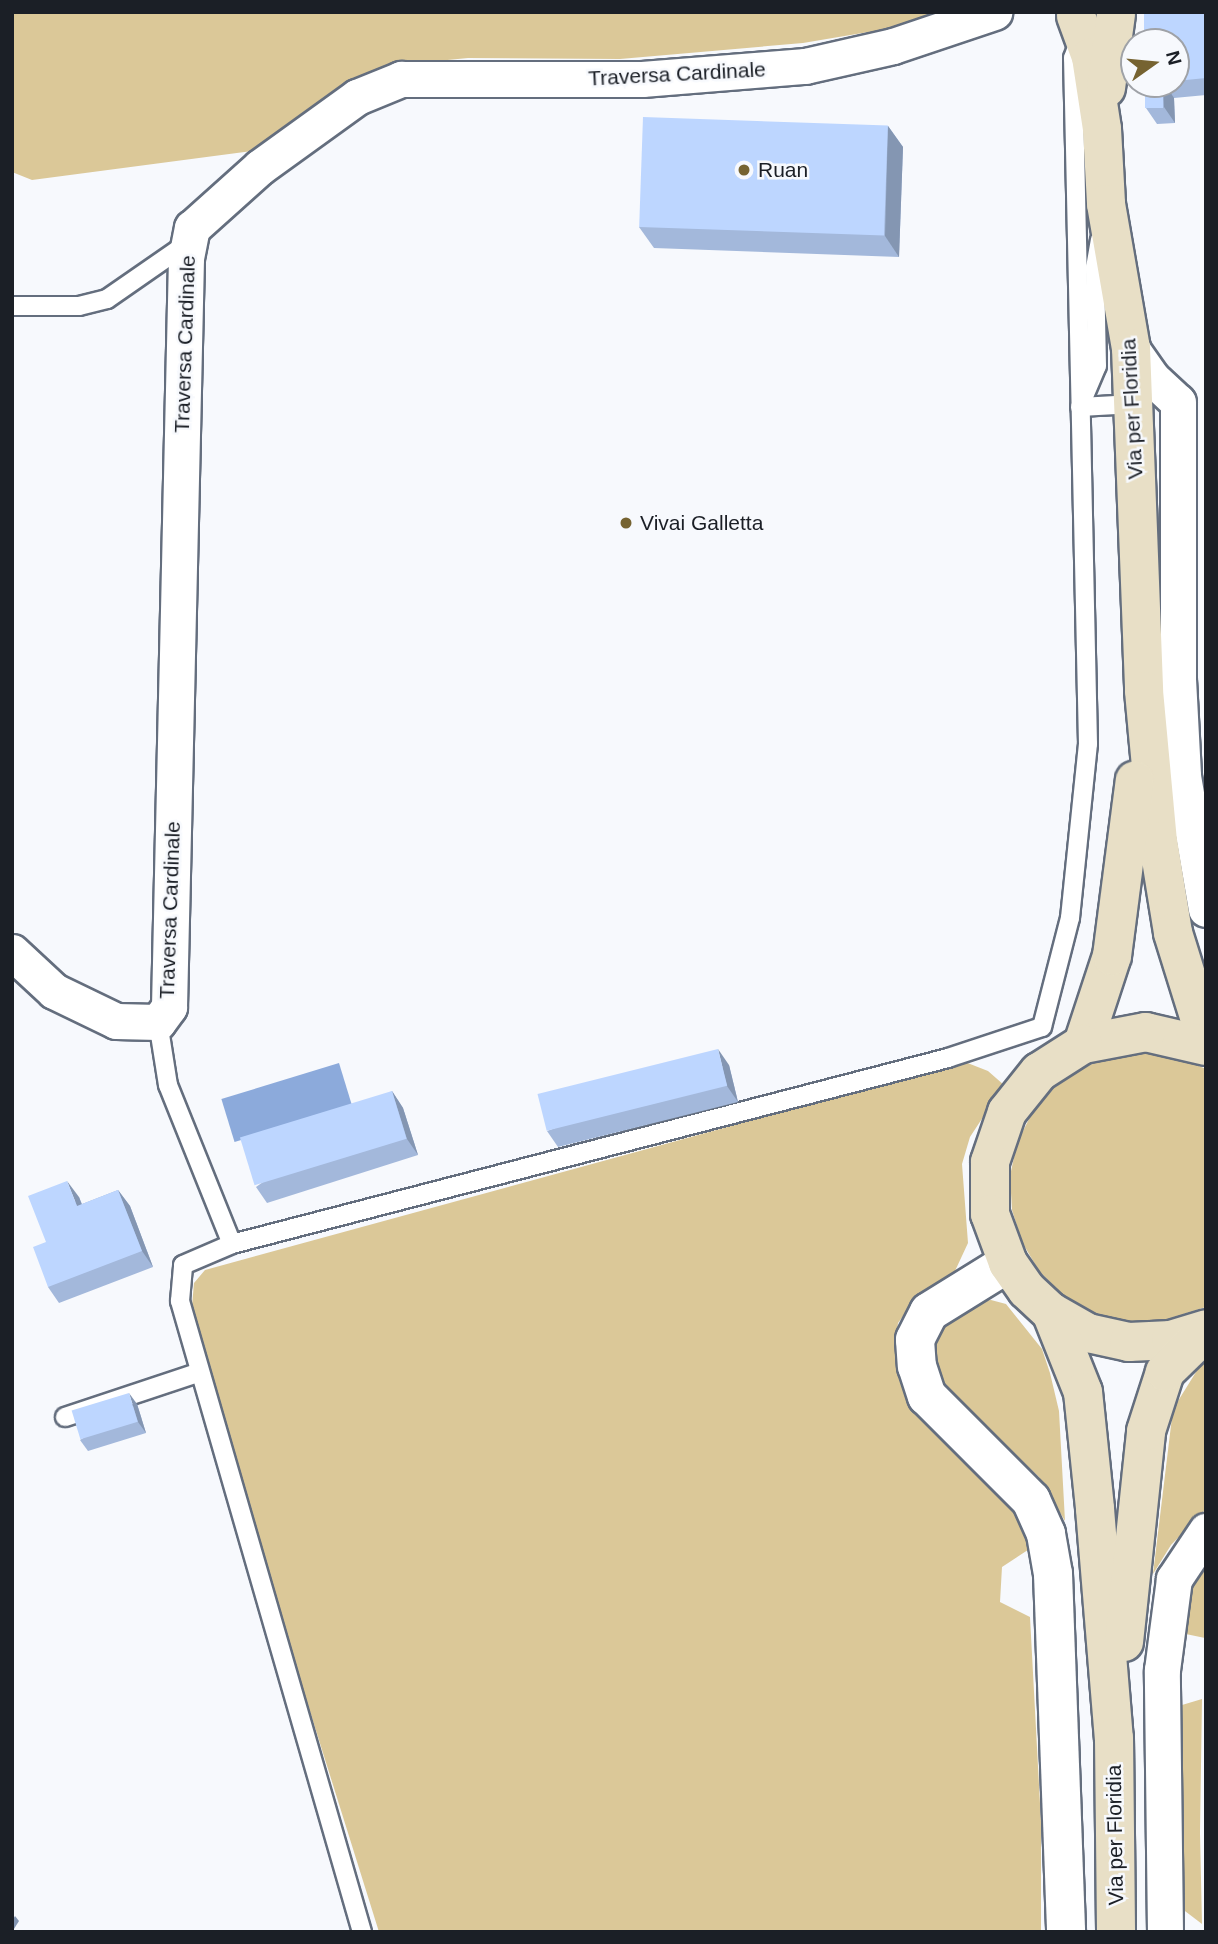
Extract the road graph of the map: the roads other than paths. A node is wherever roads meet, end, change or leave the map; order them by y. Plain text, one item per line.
1 (994, 12) edge
2 (1094, 18) edge
3 (1106, 204) junction
4 (188, 243) junction
5 (12, 306) edge
6 (1131, 348) junction
7 (1134, 404) junction
8 (1080, 407) junction
9 (1144, 691) junction
10 (1206, 909) edge
11 (12, 951) edge
12 (158, 1023) junction
13 (1206, 1039) edge
14 (1083, 1044) junction
15 (1206, 1046) edge
16 (232, 1244) junction
17 (1008, 1263) junction
18 (1051, 1312) junction
19 (1206, 1330) edge
20 (200, 1372) junction
21 (65, 1416) dead end
22 (1206, 1531) edge
23 (1114, 1738) junction
24 (362, 1932) edge
25 (1066, 1932) edge
26 (1116, 1932) edge
27 (1164, 1932) edge

1 - 4 street, Traversa Cardinale
2 - 3 main road, Via per Floridia
2 - 8 lane
3 - 6 main road, Via per Floridia
3 - 8 lane
4 - 5 lane
4 - 12 street, Traversa Cardinale
6 - 7 main road, Via per Floridia
6 - 10 street
7 - 8 lane
7 - 9 main road, Via per Floridia
8 - 16 lane
9 - 13 main road
9 - 14 main road
11 - 12 street, Traversa Cardinale
12 - 16 lane
14 - 15 main road
14 - 17 main road
16 - 20 lane
17 - 18 main road
17 - 25 street
18 - 19 main road
18 - 23 main road
19 - 23 main road
20 - 21 lane
20 - 24 lane
22 - 27 street
23 - 26 main road, Via per Floridia

